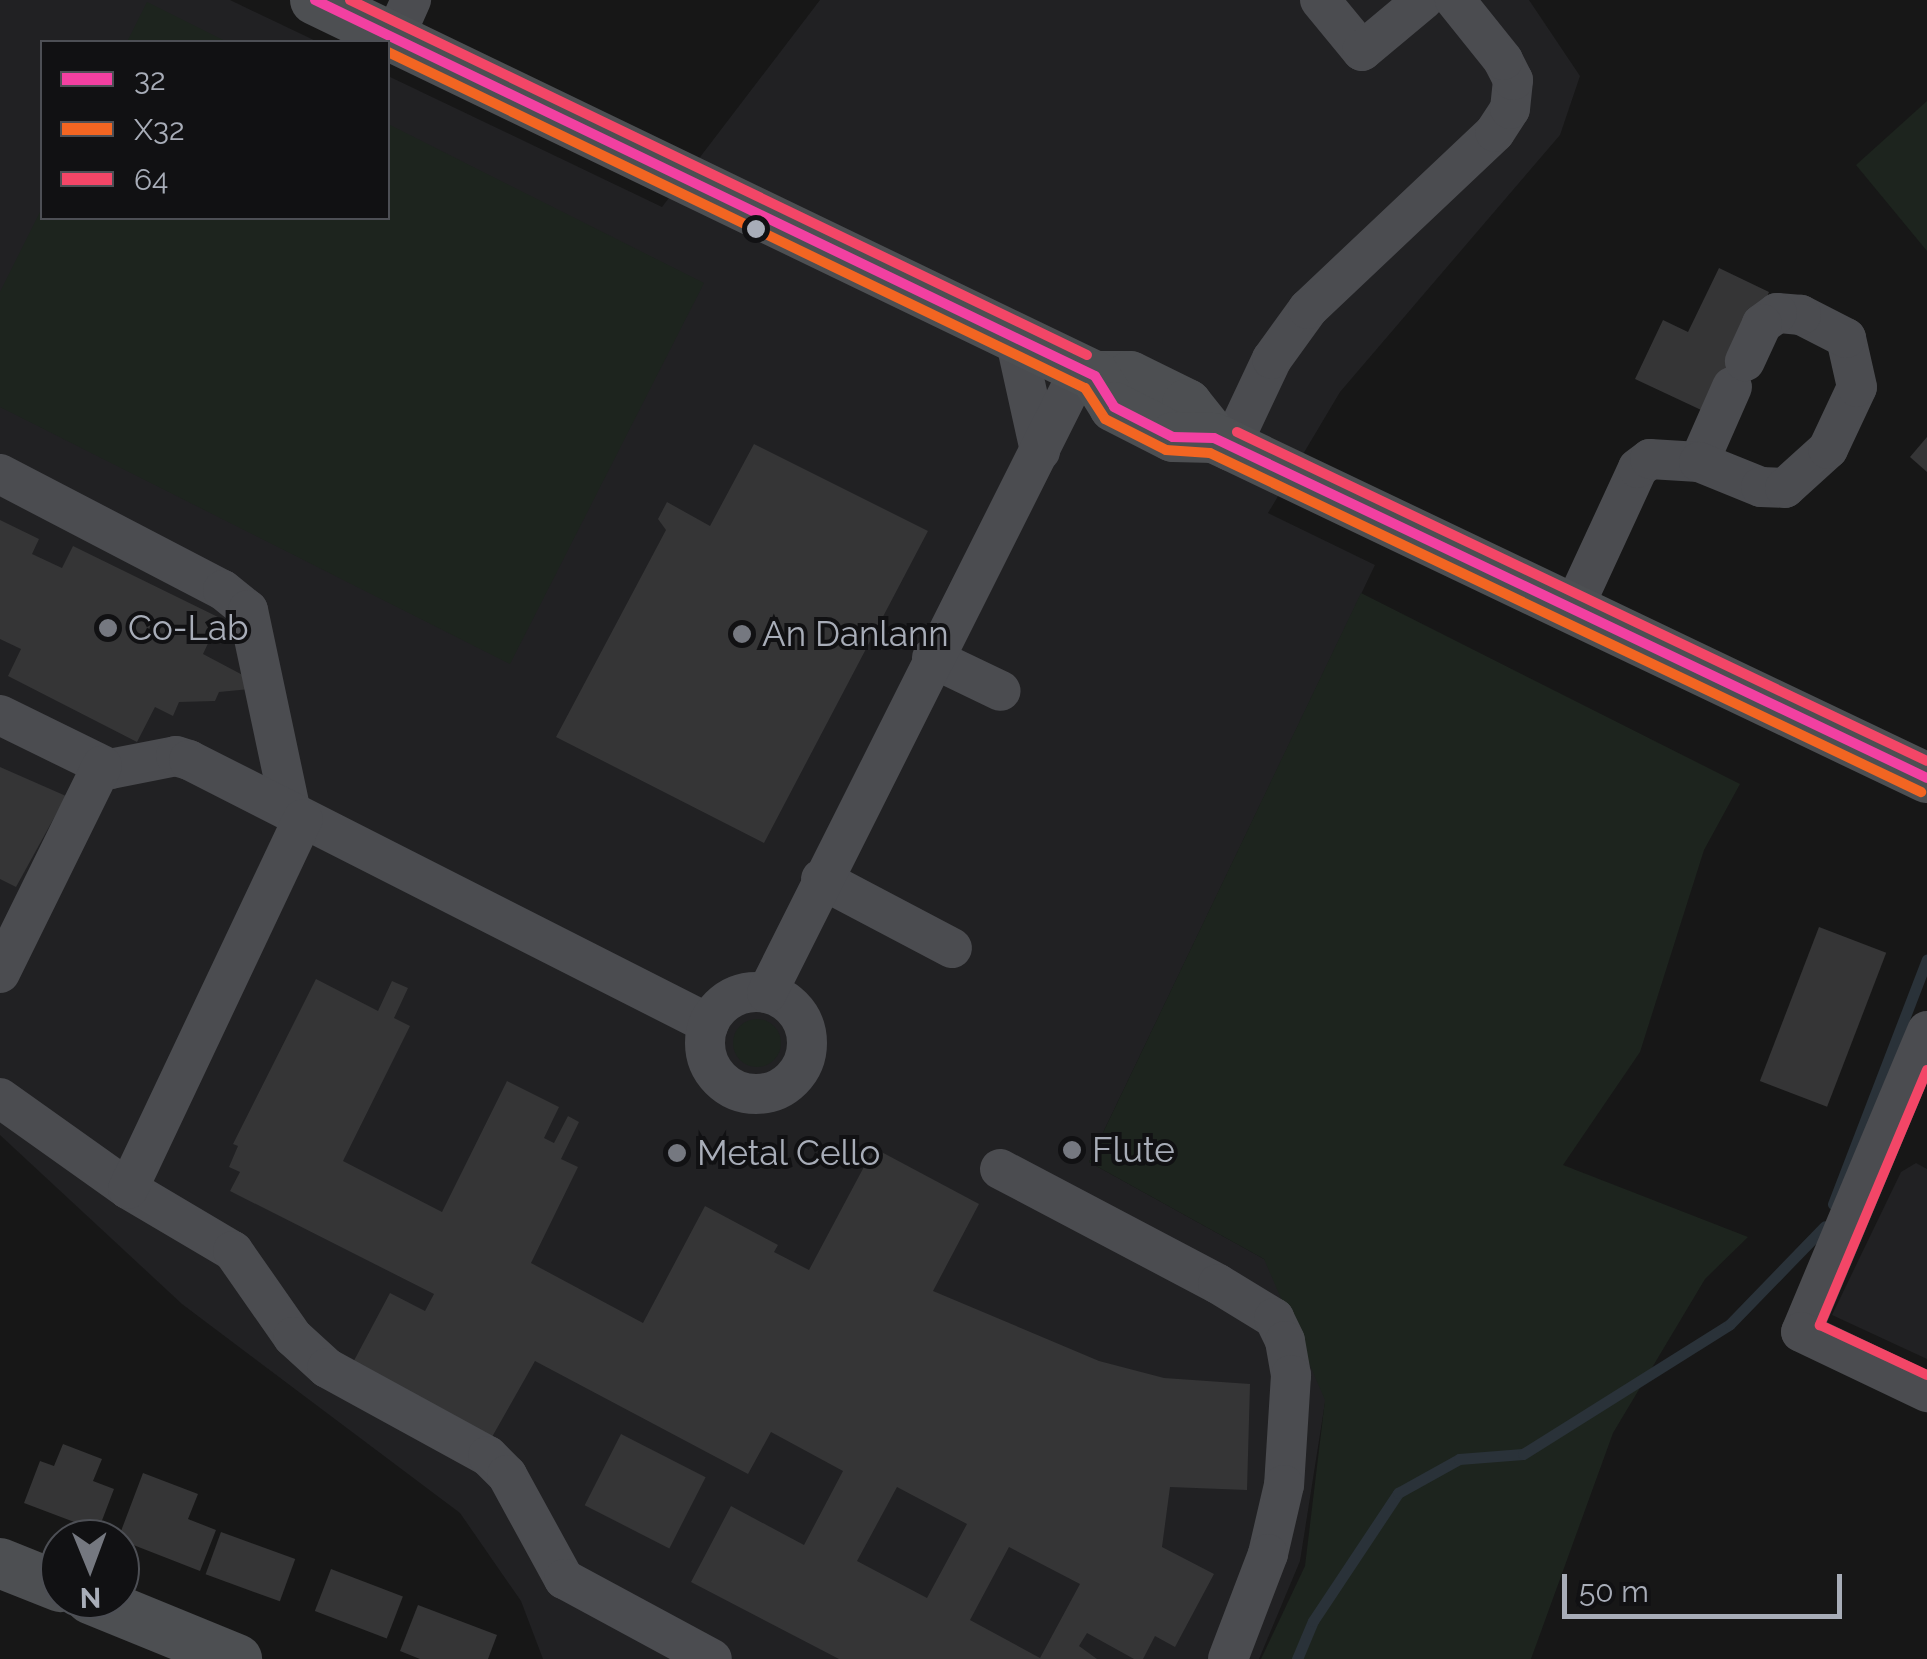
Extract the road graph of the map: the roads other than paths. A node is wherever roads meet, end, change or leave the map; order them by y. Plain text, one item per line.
1 (315, 0) edge
2 (1320, 0) edge
3 (1423, 0) edge
4 (1455, 0) edge
5 (403, 19) edge
6 (1015, 338) junction
7 (1088, 373) junction
8 (1222, 442) junction
9 (1040, 451) junction
10 (1699, 462) junction
11 (0, 474) edge
12 (1572, 611) junction
13 (932, 658) junction
14 (1000, 691) dead end
15 (0, 715) edge
16 (102, 766) junction
17 (1927, 778) edge
18 (297, 816) junction
19 (820, 879) junction
20 (952, 948) dead end
21 (0, 973) edge
22 (767, 993) junction
23 (709, 1024) junction
24 (1927, 1031) edge
25 (0, 1098) edge
26 (1000, 1169) dead end
27 (128, 1189) junction
28 (1927, 1392) edge
29 (0, 1563) edge
30 (40, 1579) edge
31 (139, 1619) edge
32 (237, 1659) edge
33 (712, 1659) edge
34 (1228, 1659) edge

1 - 5 main road
2 - 3 lane
4 - 8 lane
5 - 6 main road
6 - 7 main road
6 - 9 lane
7 - 8 main road
7 - 9 lane
8 - 12 main road
9 - 13 lane
10 - 10 lane
10 - 12 lane
11 - 18 lane
12 - 17 main road
13 - 14 lane
13 - 19 lane
15 - 16 lane
16 - 18 lane
16 - 21 lane
18 - 23 lane
18 - 27 lane
19 - 20 lane
19 - 22 lane
22 - 23 lane
22 - 23 lane
24 - 28 lane
25 - 27 lane
26 - 34 lane
27 - 33 lane
29 - 30 main road
31 - 32 main road

